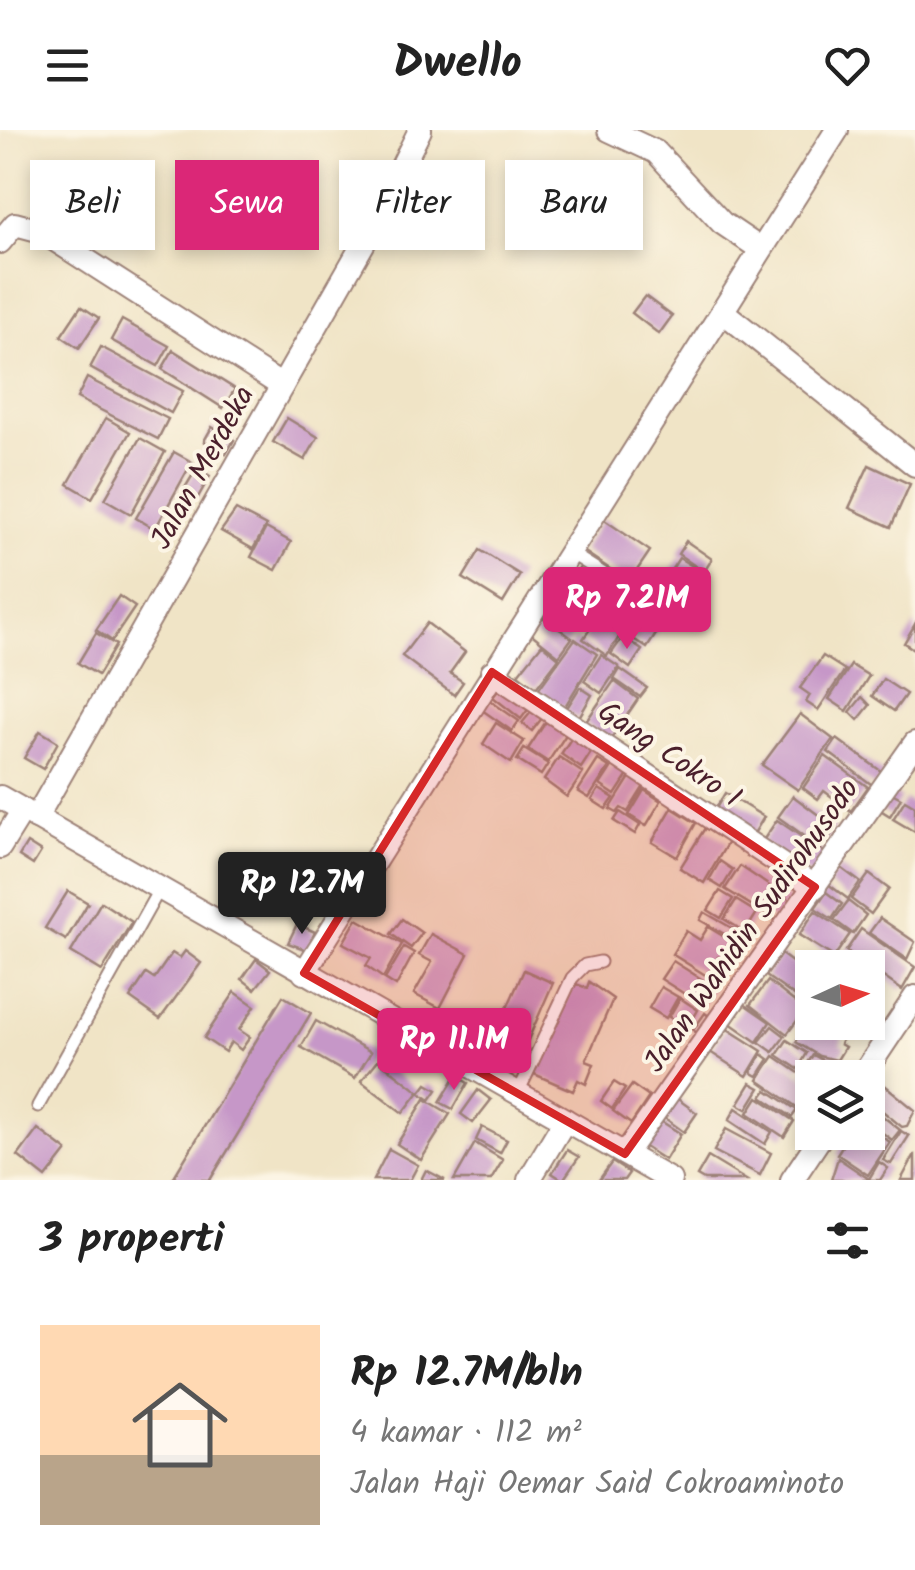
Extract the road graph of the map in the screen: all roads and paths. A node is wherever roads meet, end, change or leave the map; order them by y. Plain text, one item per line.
1 (420, 130) edge
2 (608, 130) edge
3 (836, 130) edge
4 (0, 242) edge
5 (759, 248) junction
6 (722, 311) junction
7 (282, 386) junction
8 (915, 465) edge
9 (569, 552) junction
10 (656, 608) dead end
11 (492, 672) junction
12 (915, 743) edge
13 (0, 796) edge
14 (29, 814) junction
15 (0, 847) edge
16 (816, 887) junction
17 (160, 888) junction
18 (600, 962) dead end
19 (304, 973) junction
20 (915, 997) edge
21 (873, 1060) edge
22 (518, 1094) junction
23 (38, 1106) dead end
24 (565, 1120) junction
25 (629, 1148) junction
26 (812, 1150) edge
27 (529, 1180) edge
28 (670, 1180) edge
29 (792, 1180) edge

1 - 7 street
2 - 5 street
3 - 5 street
4 - 7 street, Jalan Merdeka
5 - 6 street
6 - 8 street
6 - 9 street
7 - 14 street, Jalan Merdeka
9 - 10 lane
9 - 11 street
11 - 16 street, Gang Cokro I
11 - 19 street
12 - 16 street, Jalan Wahidin Sudirohusodo
13 - 14 street
14 - 15 street, Jalan Merdeka
14 - 17 street
16 - 25 street, Jalan Wahidin Sudirohusodo
17 - 19 street
17 - 23 lane
18 - 22 lane
19 - 22 street
20 - 21 street
22 - 24 street
24 - 25 street
24 - 27 street
25 - 28 street
26 - 29 street

